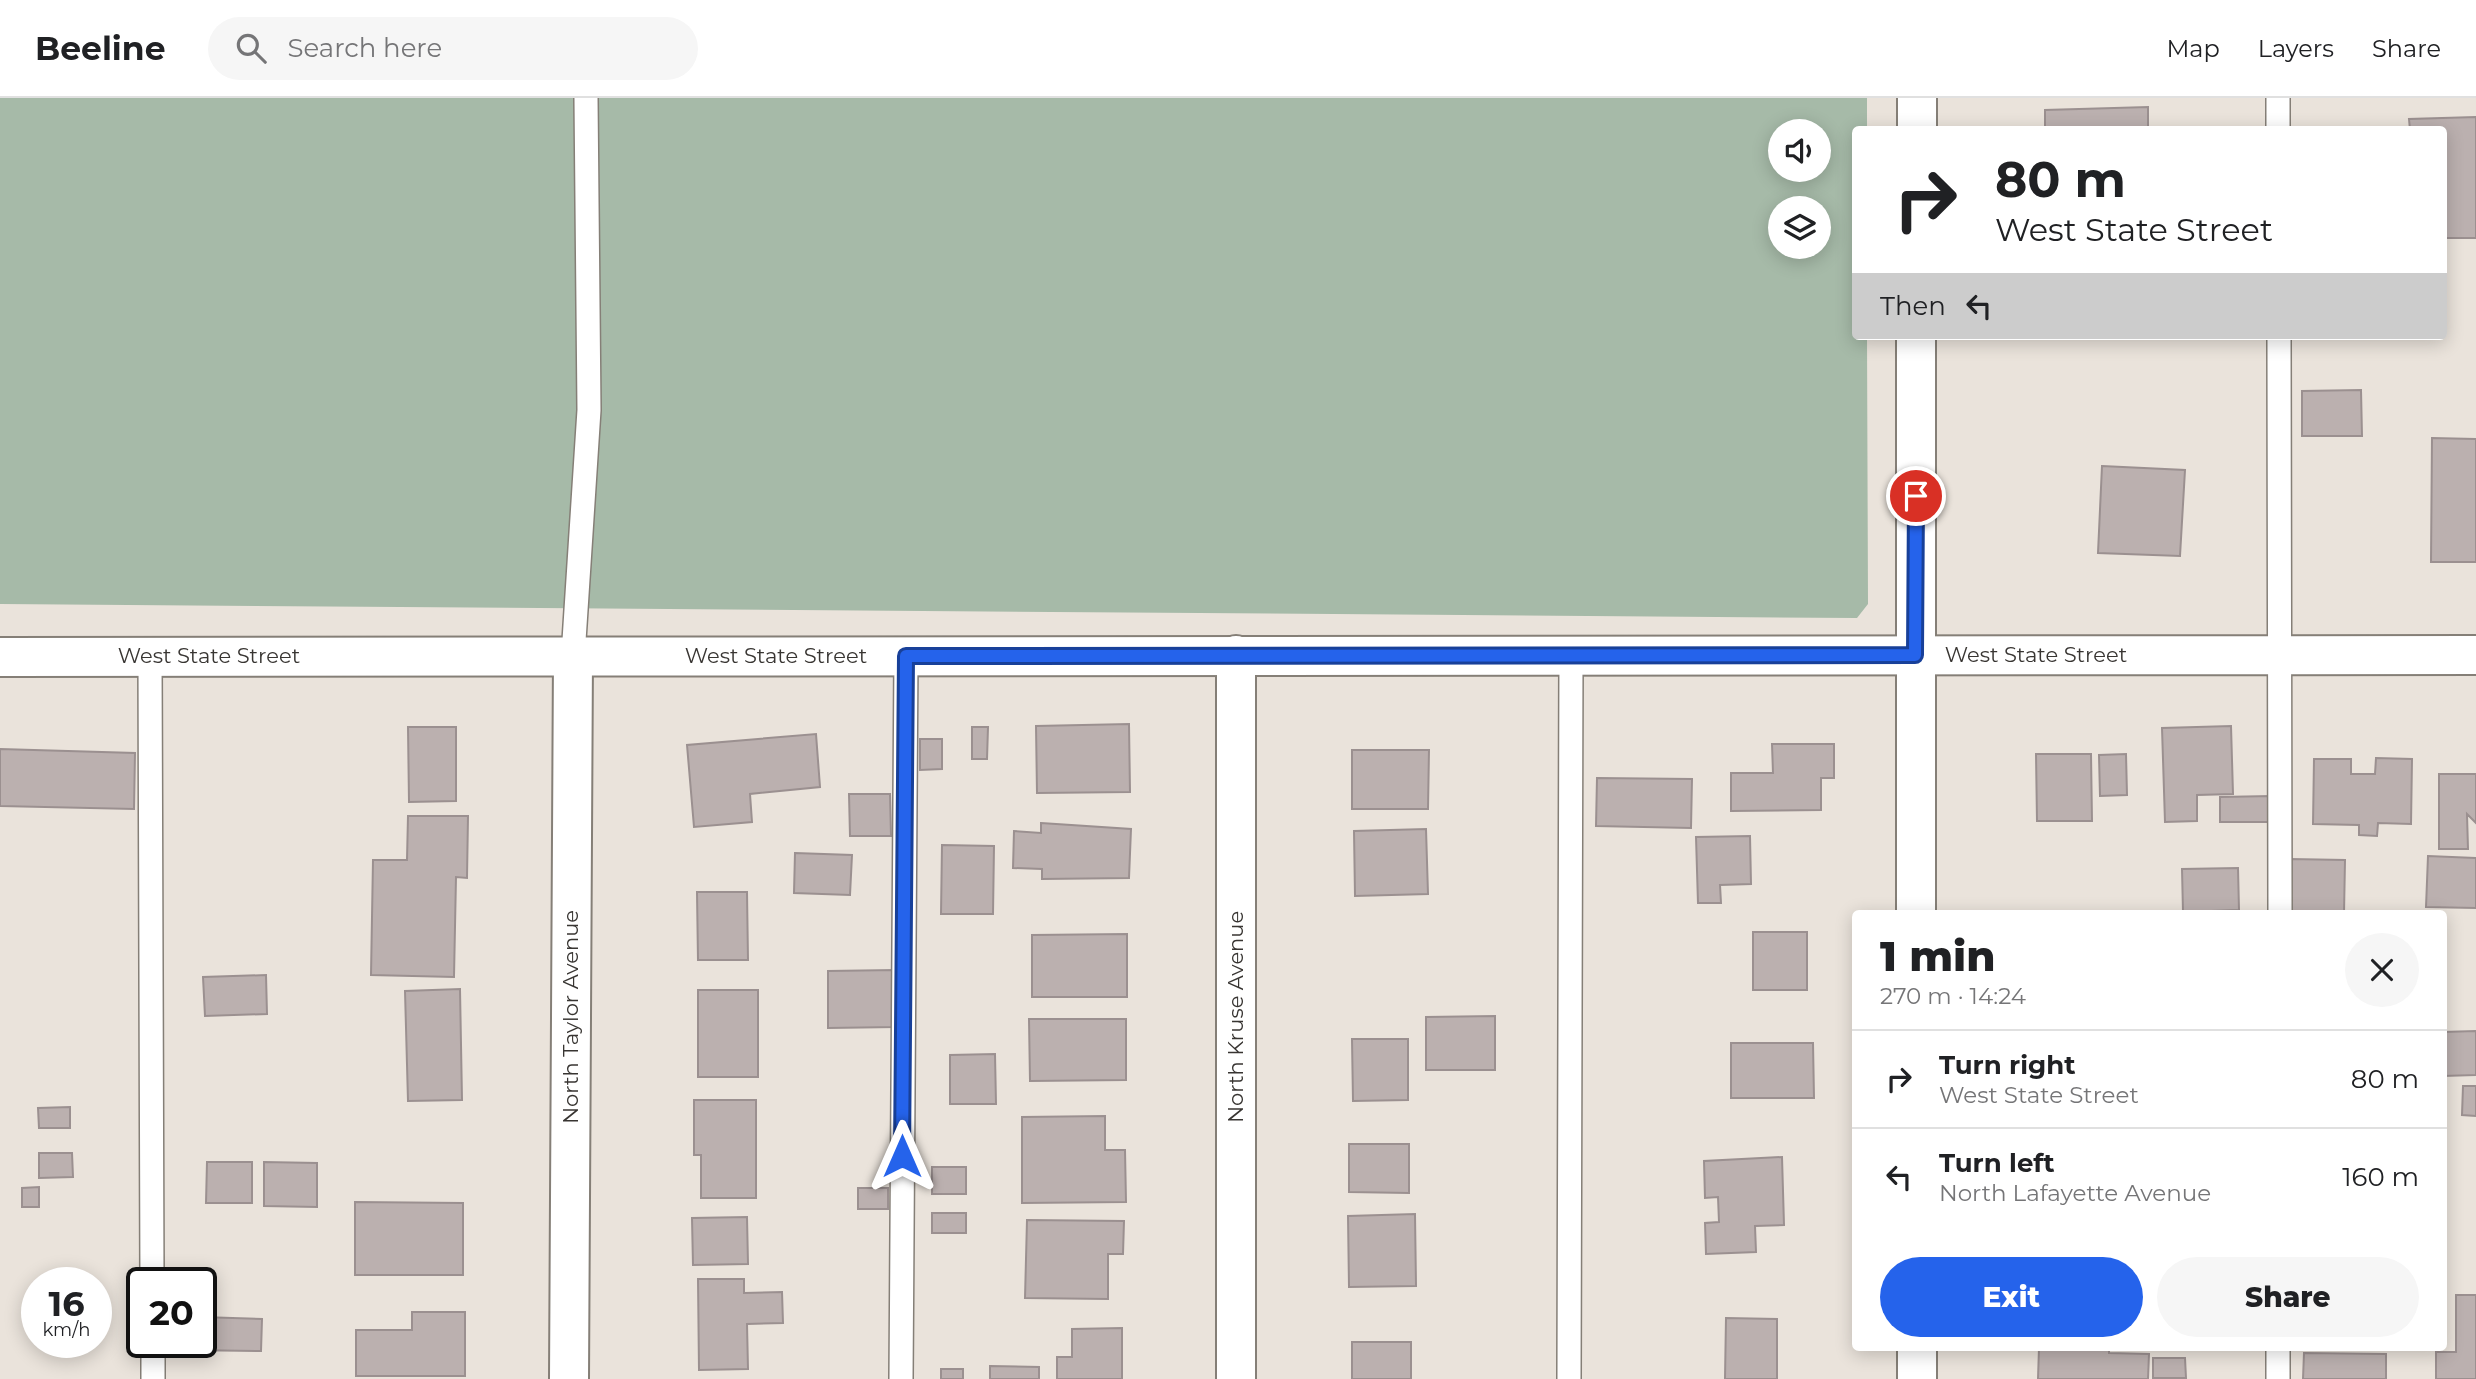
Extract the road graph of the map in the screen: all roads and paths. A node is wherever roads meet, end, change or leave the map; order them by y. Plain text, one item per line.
1 (586, 98) edge
2 (1917, 98) edge
3 (2278, 98) edge
4 (1917, 126) edge
5 (2278, 126) edge
6 (1916, 340) edge
7 (2279, 340) edge
8 (1236, 655) junction
9 (1571, 655) junction
10 (1915, 655) junction
11 (2281, 655) junction
12 (2476, 655) edge
13 (150, 656) junction
14 (573, 656) junction
15 (906, 656) junction
16 (0, 657) edge
17 (1916, 910) edge
18 (2280, 910) edge
19 (152, 1267) edge
20 (1917, 1351) edge
21 (2278, 1351) edge
22 (152, 1358) edge
23 (153, 1379) edge
24 (569, 1379) edge
25 (901, 1379) edge
26 (1236, 1379) edge
27 (1569, 1379) edge
28 (1917, 1379) edge
29 (2278, 1379) edge

1 - 14 lane
2 - 4 street
3 - 5 lane
6 - 10 street
7 - 11 lane
8 - 9 street, West State Street
8 - 15 street, West State Street
8 - 26 street, North Kruse Avenue
9 - 10 street, West State Street
9 - 27 lane
10 - 11 street, West State Street
10 - 17 street
11 - 12 street, West State Street
11 - 18 lane
13 - 14 street, West State Street
13 - 16 street, West State Street
13 - 19 lane
14 - 15 street, West State Street
14 - 24 street, North Taylor Avenue
15 - 25 lane
20 - 28 street
21 - 29 lane
22 - 23 lane

